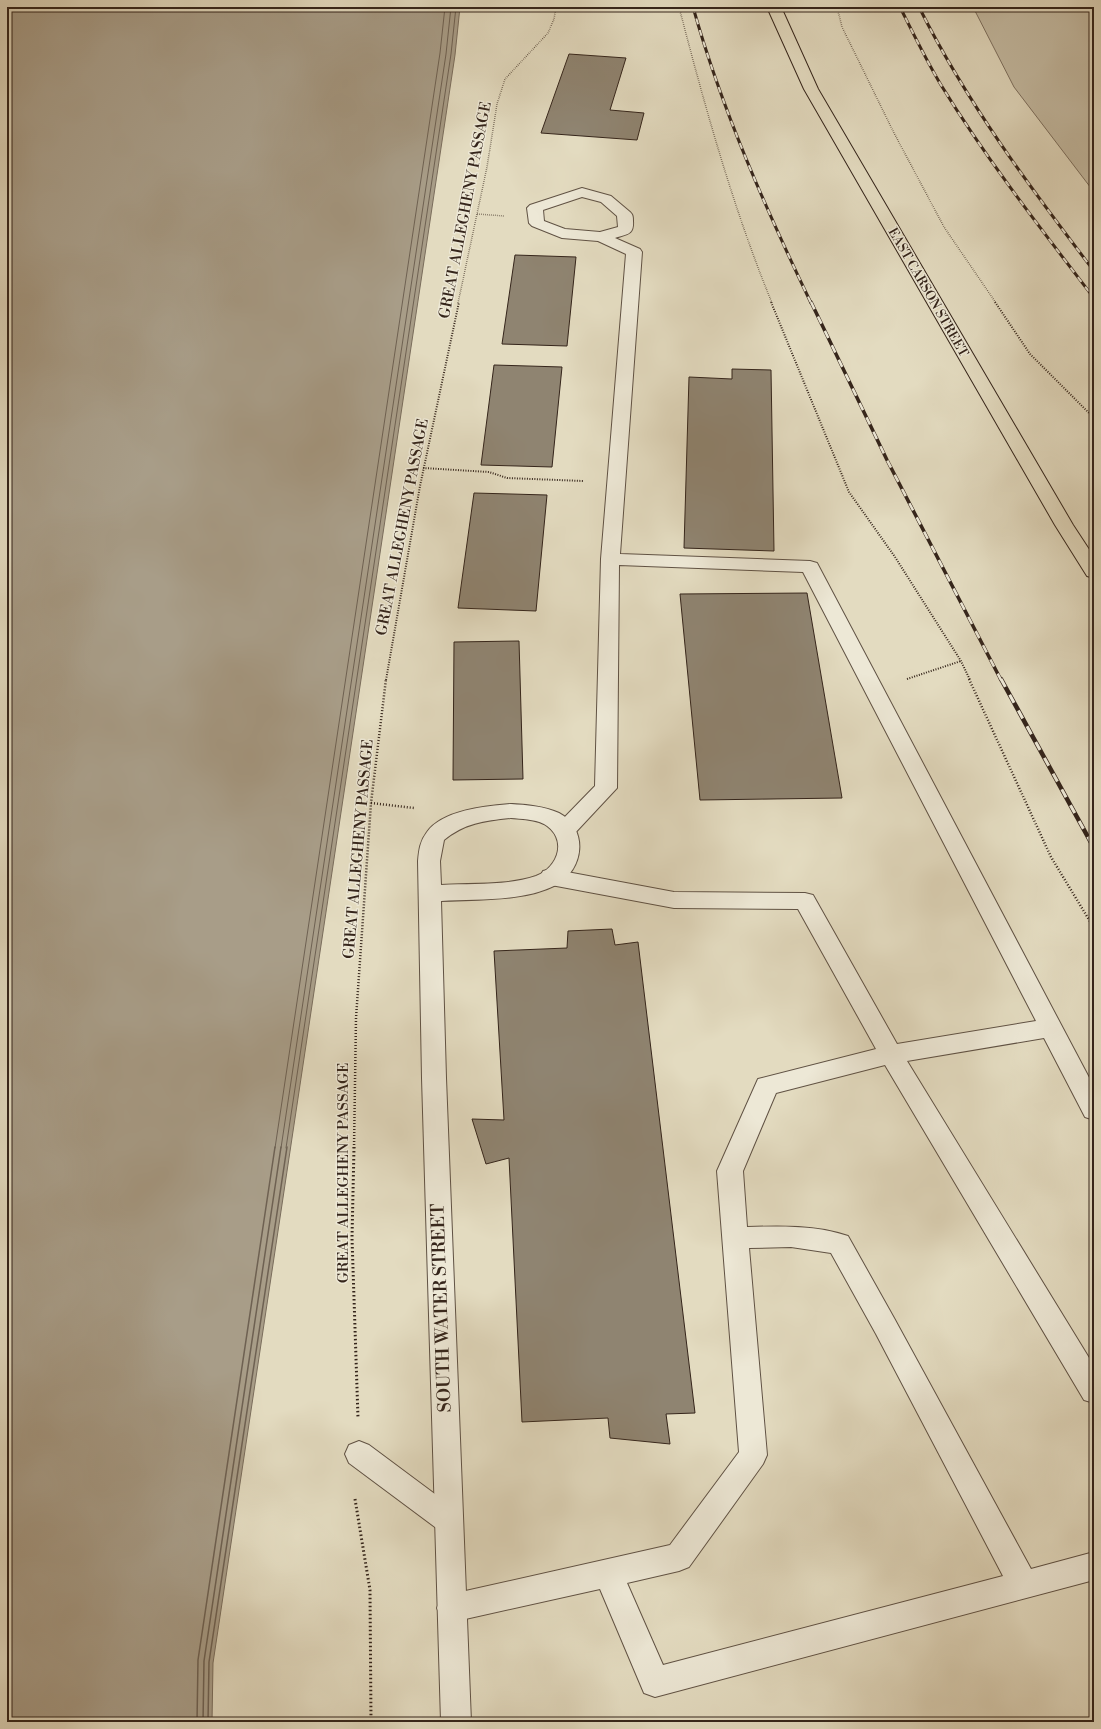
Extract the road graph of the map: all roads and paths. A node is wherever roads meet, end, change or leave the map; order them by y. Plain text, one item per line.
1 (556, 7) edge
2 (679, 7) edge
3 (774, 7) edge
4 (837, 7) edge
5 (601, 237) junction
6 (1094, 418) edge
7 (423, 468) junction
8 (617, 482) junction
9 (610, 559) junction
10 (1094, 572) edge
11 (961, 661) junction
12 (874, 690) junction
13 (566, 829) junction
14 (551, 877) junction
15 (430, 893) junction
16 (1094, 928) edge
17 (1051, 1028) junction
18 (891, 1054) junction
19 (1094, 1110) edge
20 (735, 1238) junction
21 (1094, 1391) edge
22 (360, 1454) junction
23 (449, 1520) junction
24 (1094, 1566) edge
25 (608, 1573) junction
26 (1024, 1585) junction
27 (452, 1608) junction
28 (371, 1722) edge
29 (456, 1722) edge

1 - 7 path, GREAT ALLEGHENY PASSAGE
2 - 11 path
3 - 10 main road, EAST CARSON STREET
4 - 6 path
5 - 5 street
5 - 8 street
7 - 8 path
7 - 22 path, GREAT ALLEGHENY PASSAGE
8 - 9 street
9 - 12 street
9 - 13 street
11 - 12 path
11 - 16 path
12 - 17 street
13 - 14 street
13 - 15 street, SOUTH WATER STREET
14 - 15 street
14 - 18 street
15 - 23 street, SOUTH WATER STREET
17 - 18 street
17 - 19 street
18 - 20 street
18 - 21 street
20 - 25 street
20 - 26 street
22 - 23 street
22 - 28 path, GREAT ALLEGHENY PASSAGE
23 - 27 street, SOUTH WATER STREET
24 - 26 street
25 - 26 street
25 - 27 street
27 - 29 street, SOUTH WATER STREET

